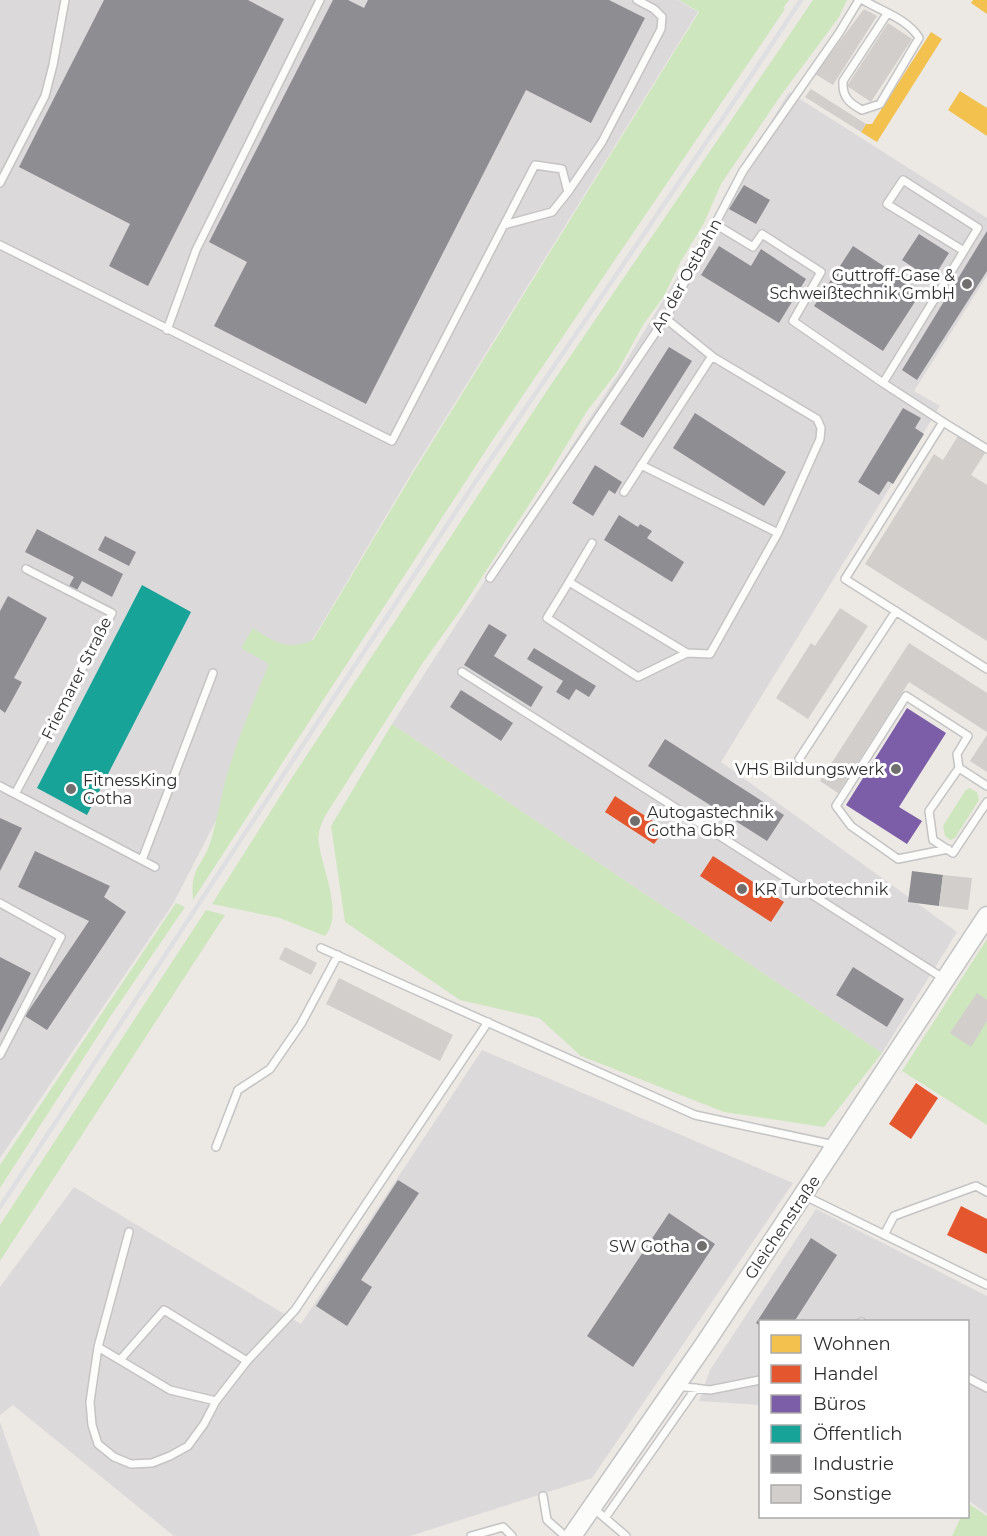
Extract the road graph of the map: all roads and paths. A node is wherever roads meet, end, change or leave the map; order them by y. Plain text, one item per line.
1 (65, 0) edge
2 (320, 0) edge
3 (637, 0) edge
4 (861, 0) edge
5 (886, 14) junction
6 (0, 183) edge
7 (568, 192) junction
8 (715, 224) junction
9 (504, 225) junction
10 (0, 245) edge
11 (964, 251) junction
12 (665, 318) junction
13 (167, 330) junction
14 (712, 356) junction
15 (883, 383) junction
16 (943, 422) junction
17 (987, 449) edge
18 (641, 465) junction
19 (624, 492) dead end
20 (778, 533) junction
21 (592, 543) dead end
22 (26, 569) dead end
23 (490, 578) dead end
24 (569, 582) junction
25 (896, 611) junction
26 (687, 653) junction
27 (987, 669) edge
28 (462, 672) dead end
29 (213, 673) dead end
30 (799, 759) dead end
31 (958, 768) junction
32 (0, 786) edge
33 (987, 786) edge
34 (15, 794) junction
35 (987, 802) edge
36 (948, 849) junction
37 (142, 860) junction
38 (155, 867) dead end
39 (0, 903) edge
40 (987, 916) edge
41 (321, 948) dead end
42 (338, 955) junction
43 (946, 980) junction
44 (488, 1022) junction
45 (0, 1055) edge
46 (837, 1146) junction
47 (216, 1147) dead end
48 (987, 1192) edge
49 (803, 1196) junction
50 (129, 1232) dead end
51 (884, 1235) junction
52 (987, 1285) edge
53 (98, 1347) junction
54 (120, 1360) junction
55 (247, 1361) junction
56 (969, 1379) edge
57 (759, 1380) edge
58 (676, 1385) junction
59 (696, 1388) junction
60 (987, 1388) edge
61 (216, 1401) junction
62 (543, 1496) dead end
63 (599, 1513) junction
64 (471, 1536) edge
65 (512, 1536) edge
66 (566, 1536) edge
67 (572, 1536) edge
68 (626, 1536) edge

1 - 6 lane
2 - 13 lane
3 - 7 lane
4 - 5 lane
4 - 8 lane, An der Ostbahn
5 - 5 lane
7 - 9 lane
7 - 9 lane
8 - 12 lane, An der Ostbahn
8 - 15 lane
9 - 13 lane
10 - 13 lane
11 - 11 lane
11 - 15 lane
12 - 14 lane
12 - 23 lane, An der Ostbahn
14 - 18 lane
14 - 20 lane
15 - 16 lane
16 - 17 lane
16 - 25 lane
18 - 19 lane
18 - 20 lane
20 - 26 lane
21 - 24 lane
22 - 34 lane, Friemarer Straße
24 - 26 lane
24 - 26 lane
25 - 27 lane
25 - 30 lane
28 - 43 lane
29 - 37 lane
31 - 33 lane
31 - 36 lane
31 - 36 lane
32 - 34 lane
34 - 37 lane
35 - 36 lane
37 - 38 lane
39 - 45 lane
40 - 43 street, Gleichenstraße
41 - 42 lane
42 - 44 lane
42 - 47 lane
43 - 46 street, Gleichenstraße
44 - 46 lane
44 - 55 lane
46 - 49 street, Gleichenstraße
48 - 51 lane
49 - 51 lane
49 - 58 street, Gleichenstraße
50 - 53 lane
51 - 52 lane
53 - 54 lane
53 - 61 lane
54 - 55 lane
54 - 61 lane
55 - 61 lane
56 - 60 lane
57 - 59 lane
58 - 59 lane
58 - 63 street, Gleichenstraße
59 - 63 lane
62 - 66 lane
63 - 67 street, Gleichenstraße
63 - 68 lane
64 - 65 lane

